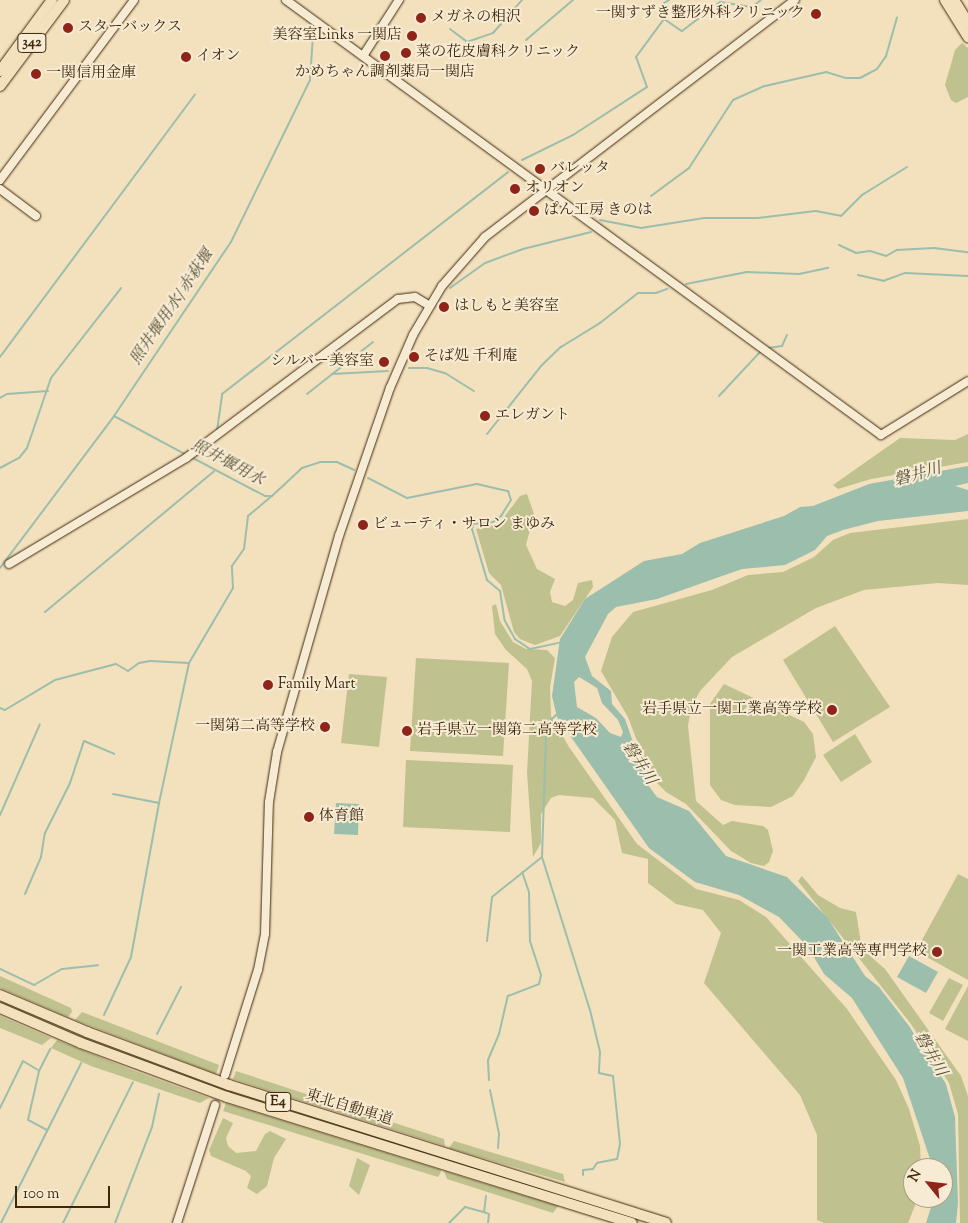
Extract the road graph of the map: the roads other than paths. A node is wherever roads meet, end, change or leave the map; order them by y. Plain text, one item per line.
1 (52, 0) edge
2 (64, 0) edge
3 (134, 0) edge
4 (286, 0) edge
5 (399, 0) edge
6 (795, 0) edge
7 (945, 0) edge
8 (954, 0) edge
9 (968, 22) edge
10 (968, 37) edge
11 (363, 56) junction
12 (0, 71) edge
13 (0, 86) edge
14 (0, 180) edge
15 (0, 189) edge
16 (544, 189) junction
17 (36, 216) dead end
18 (430, 306) junction
19 (968, 380) edge
20 (9, 564) dead end
21 (0, 995) edge
22 (0, 1009) edge
23 (225, 1075) dead end
24 (215, 1105) dead end
25 (176, 1223) edge
26 (632, 1223) edge
27 (666, 1223) edge

1 - 12 highway, 342
2 - 13 highway, 342
3 - 14 street
4 - 11 street
5 - 11 street
6 - 16 street
7 - 10 highway
8 - 9 highway
11 - 16 street
15 - 17 street
16 - 18 street
16 - 19 street
18 - 20 street
18 - 23 street
21 - 27 highway, 東北自動車道 / E4
22 - 26 highway, 東北自動車道 / E4
24 - 25 street

